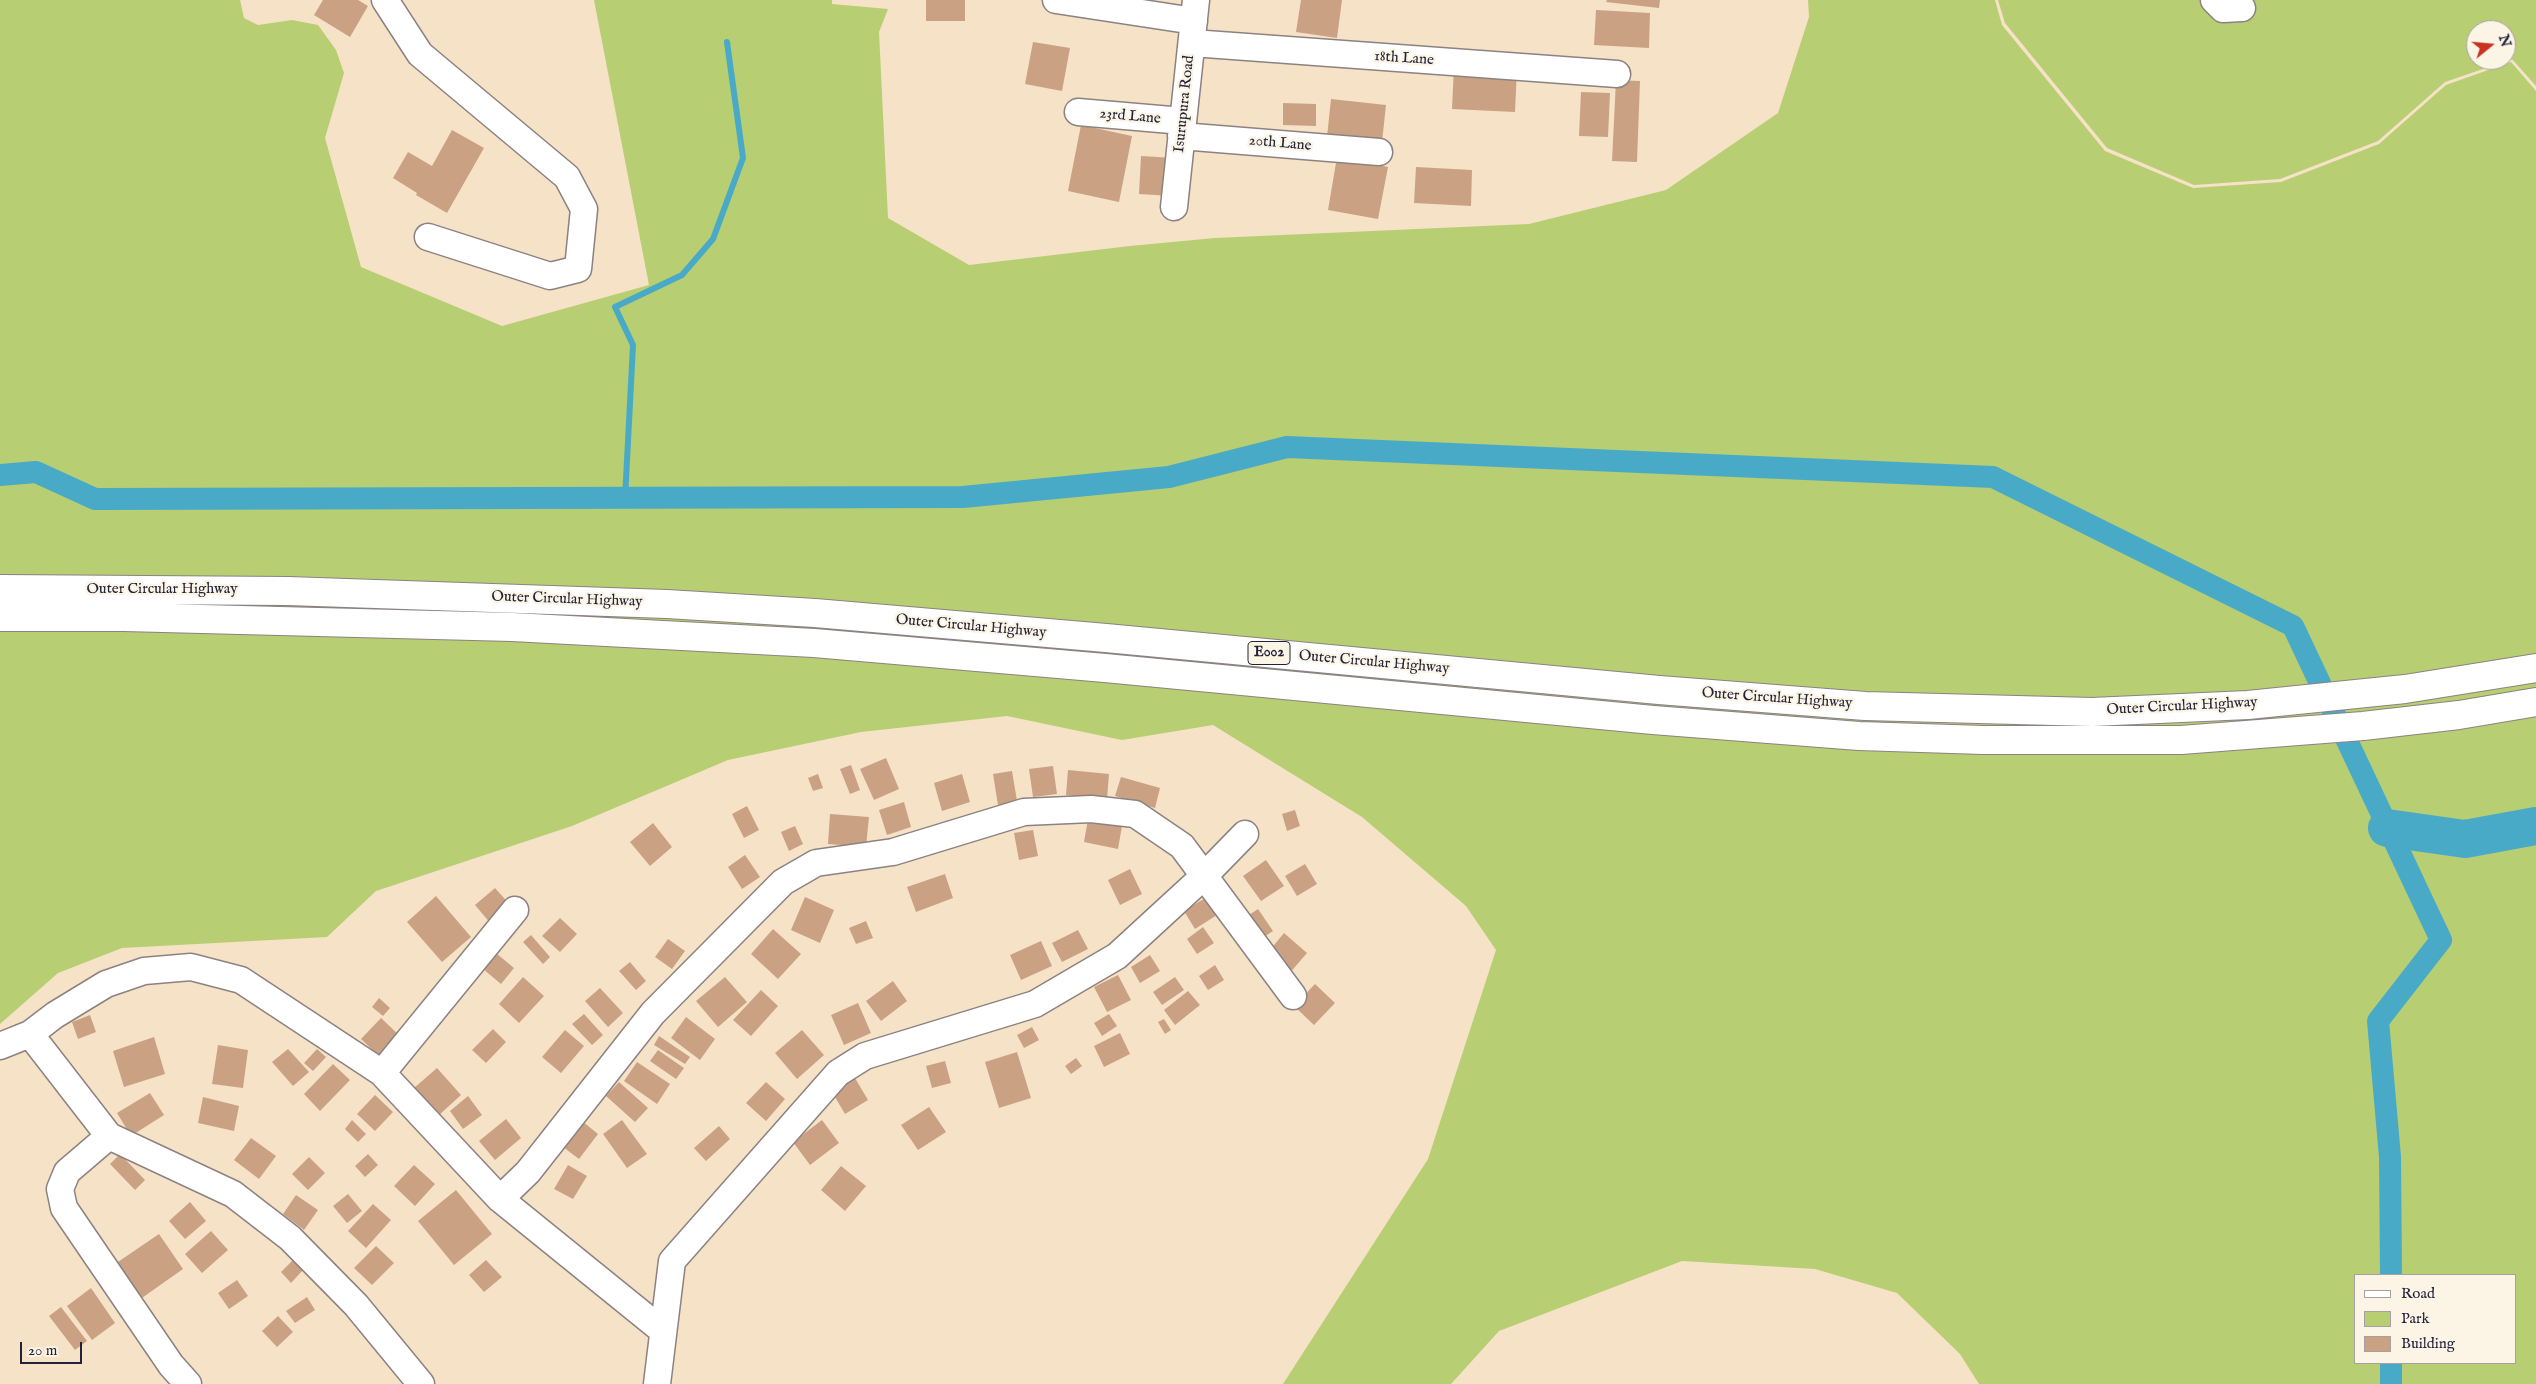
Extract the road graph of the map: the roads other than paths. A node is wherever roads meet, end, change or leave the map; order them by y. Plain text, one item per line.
1 (385, 0) edge
2 (1056, 0) edge
3 (2214, 0) edge
4 (2242, 8) dead end
5 (1194, 21) edge
6 (1616, 74) dead end
7 (1078, 112) dead end
8 (1182, 128) junction
9 (1379, 152) dead end
10 (1174, 207) dead end
11 (428, 237) dead end
12 (0, 589) edge
13 (0, 617) edge
14 (2536, 668) edge
15 (2536, 702) edge
16 (1245, 834) dead end
17 (1203, 877) junction
18 (515, 910) dead end
19 (1293, 996) dead end
20 (30, 1034) junction
21 (0, 1046) edge
22 (382, 1073) junction
23 (109, 1136) junction
24 (500, 1199) junction
25 (663, 1331) junction
26 (188, 1384) edge
27 (421, 1384) edge
28 (657, 1384) edge

1 - 11 street
2 - 5 street, 18th Lane
3 - 4 street
5 - 6 street, 18th Lane
5 - 8 street, Isurupura Road
7 - 8 street, 23rd Lane
8 - 9 street, 20th Lane
8 - 10 street, Isurupura Road
12 - 14 highway, Outer Circular Highway / E002
13 - 15 highway, Outer Circular Highway / E002
16 - 17 street
17 - 19 street
17 - 24 street
17 - 25 street
18 - 22 street
20 - 21 street
20 - 22 street
20 - 23 street
22 - 24 street
23 - 26 street
23 - 27 street
24 - 25 street
25 - 28 street

